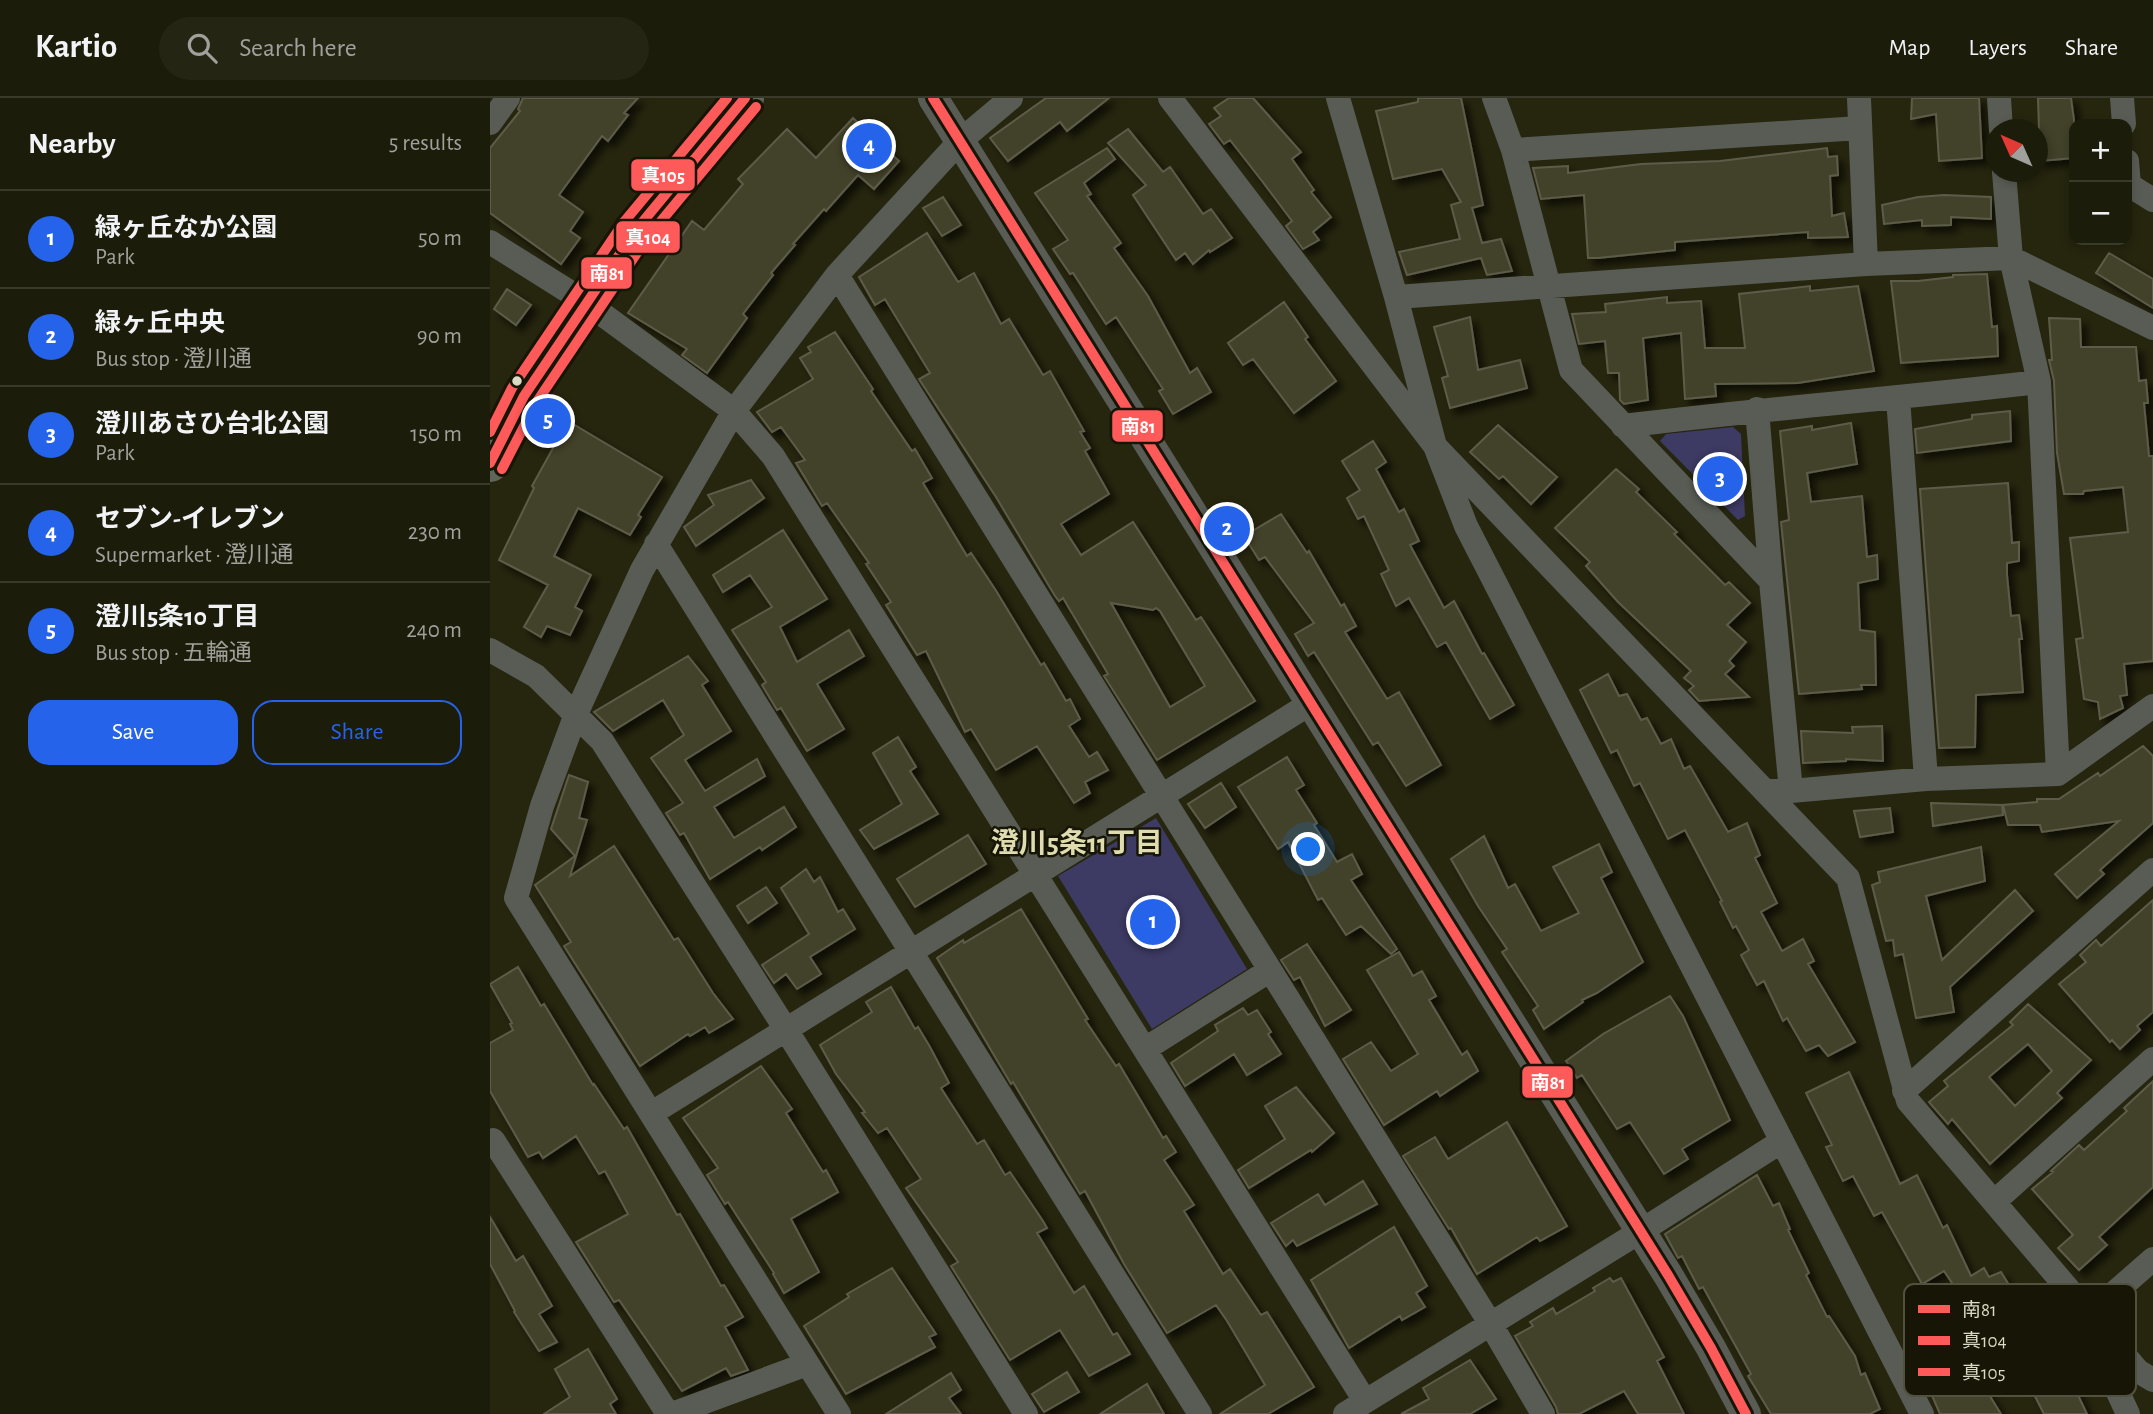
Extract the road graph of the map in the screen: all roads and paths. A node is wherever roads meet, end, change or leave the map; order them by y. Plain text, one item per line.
1 (508, 98) edge
2 (745, 98) edge
3 (933, 98) edge
4 (1011, 98) edge
5 (1170, 98) edge
6 (1338, 98) edge
7 (1494, 98) edge
8 (1860, 98) edge
9 (1999, 98) edge
10 (2122, 98) edge
11 (2000, 119) edge
12 (2124, 119) edge
13 (490, 123) edge
14 (1860, 128) junction
15 (960, 141) junction
16 (1513, 150) junction
17 (2005, 182) edge
18 (2129, 182) edge
19 (2153, 200) edge
20 (490, 242) edge
21 (2011, 258) junction
22 (1866, 264) junction
23 (837, 275) junction
24 (1548, 286) junction
25 (1396, 297) junction
26 (587, 303) junction
27 (2153, 328) edge
28 (2039, 382) junction
29 (1898, 398) junction
30 (1757, 409) junction
31 (734, 411) junction
32 (1623, 426) junction
33 (1435, 446) junction
34 (490, 463) edge
35 (656, 544) junction
36 (1771, 582) junction
37 (490, 650) edge
38 (1311, 703) junction
39 (2153, 706) edge
40 (576, 714) junction
41 (2058, 774) junction
42 (1926, 779) junction
43 (1766, 791) junction
44 (1791, 792) junction
45 (1161, 796) junction
46 (2153, 870) edge
47 (1035, 875) junction
48 (912, 952) junction
49 (1269, 971) junction
50 (785, 1028) junction
51 (1145, 1049) junction
52 (2153, 1059) edge
53 (1904, 1091) junction
54 (652, 1113) junction
55 (490, 1141) edge
56 (1782, 1141) junction
57 (1994, 1202) junction
58 (1641, 1231) junction
59 (2153, 1259) edge
60 (2064, 1284) edge
61 (2131, 1284) edge
62 (1490, 1323) junction
63 (807, 1364) junction
64 (2136, 1369) edge
65 (1904, 1379) edge
66 (2153, 1380) edge
67 (1913, 1396) edge
68 (2120, 1396) edge
69 (1355, 1408) edge
70 (670, 1414) edge
71 (839, 1414) edge
72 (1026, 1414) edge
73 (1200, 1414) edge
74 (1543, 1414) edge
75 (1746, 1414) edge
76 (1922, 1414) edge
77 (2128, 1414) edge

1 - 13 street
2 - 26 main road
3 - 15 street
4 - 15 street
5 - 33 street
6 - 25 street
7 - 16 street
8 - 14 street
9 - 11 street
10 - 12 street
14 - 16 street
14 - 22 street
15 - 23 street
15 - 38 street
16 - 24 street
17 - 21 street
18 - 19 street
20 - 26 street
21 - 22 street
21 - 27 street
21 - 28 street
22 - 24 street
23 - 31 street
23 - 45 street
24 - 25 street
24 - 32 street
25 - 33 street
26 - 31 street
26 - 34 main road
28 - 29 street
28 - 41 street
29 - 30 street
29 - 42 street
30 - 32 street
30 - 36 street
31 - 35 street
31 - 47 street
32 - 36 street
33 - 43 street
33 - 56 street
35 - 40 street
35 - 48 street
36 - 44 street
37 - 40 street
38 - 45 street
38 - 58 street
39 - 41 street
40 - 50 street
40 - 54 street
41 - 42 street
42 - 44 street
43 - 44 street
43 - 53 street
45 - 47 street
45 - 49 street
46 - 53 street
47 - 48 street
47 - 51 street
48 - 50 street
48 - 73 street
49 - 51 street
49 - 62 street
50 - 54 street
50 - 72 street
51 - 69 street
52 - 57 street
53 - 57 street
54 - 63 street
55 - 70 street
56 - 58 street
56 - 65 street
57 - 60 street
58 - 62 street
58 - 75 street
59 - 61 street
62 - 69 street
62 - 74 street
63 - 70 street
63 - 71 street
64 - 66 street
67 - 76 street
68 - 77 street

